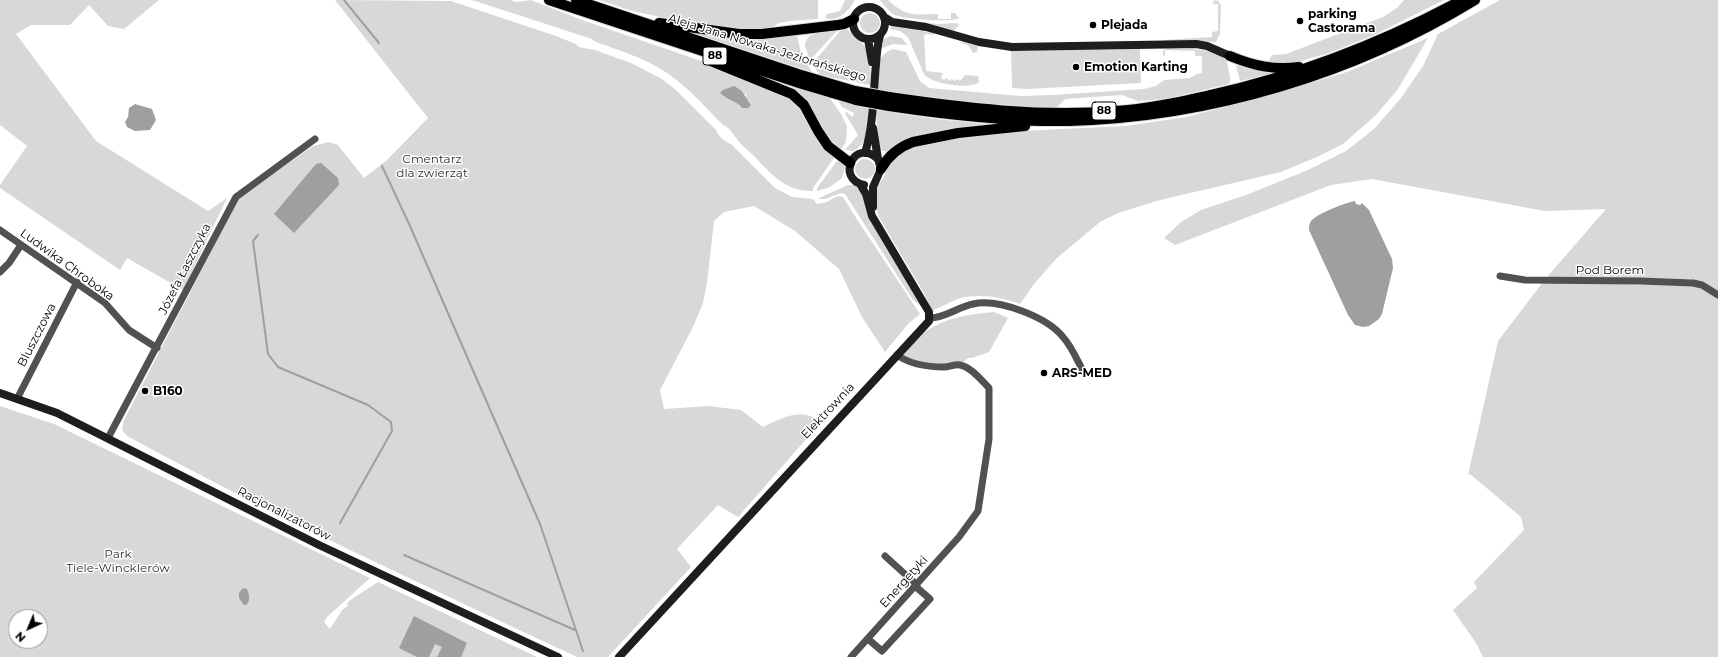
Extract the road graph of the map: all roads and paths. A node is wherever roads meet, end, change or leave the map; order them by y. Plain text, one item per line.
1 (549, 0) edge
2 (576, 0) edge
3 (1462, 0) edge
4 (1475, 0) edge
5 (884, 17) junction
6 (854, 19) junction
7 (629, 23) junction
8 (880, 36) junction
9 (868, 39) junction
10 (1230, 56) joint
11 (1313, 66) junction
12 (874, 72) junction
13 (889, 102) junction
14 (1118, 118) junction
15 (872, 122) junction
16 (314, 139) dead end
17 (865, 153) junction
18 (878, 159) junction
19 (850, 163) junction
20 (880, 174) junction
21 (860, 184) junction
22 (877, 224) junction
23 (0, 230) edge
24 (22, 245) junction
25 (0, 272) edge
26 (1500, 276) dead end
27 (76, 282) junction
28 (1718, 295) edge
29 (930, 318) junction
30 (157, 348) junction
31 (897, 355) junction
32 (1083, 371) dead end
33 (0, 393) edge
34 (17, 398) junction
35 (108, 438) junction
36 (885, 556) dead end
37 (916, 585) junction
38 (868, 639) junction
39 (558, 657) edge
40 (619, 657) edge
41 (851, 657) edge

1 - 7 main road, Aleja Jana Nowaka-Jeziorańskiego / 88
2 - 7 main road, Aleja Jana Nowaka-Jeziorańskiego / 88
3 - 11 main road, Aleja Jana Nowaka-Jeziorańskiego / 88
4 - 14 main road, Aleja Jana Nowaka-Jeziorańskiego / 88
5 - 6 street
5 - 8 street
5 - 10 street
6 - 7 main road
6 - 9 street
7 - 13 main road, Aleja Jana Nowaka-Jeziorańskiego / 88, bridge
7 - 19 main road
8 - 9 street
8 - 12 street
9 - 12 street
10 - 11 main road
11 - 13 main road, Aleja Jana Nowaka-Jeziorańskiego / 88
12 - 15 street
13 - 14 main road, Aleja Jana Nowaka-Jeziorańskiego / 88
14 - 20 main road
15 - 17 street
15 - 18 street
16 - 30 street, Józefa Łaszczyka
17 - 18 street
17 - 19 street
18 - 20 street
19 - 21 street
20 - 21 street
20 - 22 street
21 - 22 street
22 - 29 street
23 - 24 street, Ludwika Chroboka
24 - 25 street
24 - 27 street, Ludwika Chroboka
26 - 28 street, Pod Borem
27 - 30 street, Ludwika Chroboka
27 - 34 street, Bluszczowa
29 - 31 street, Elektrownia
29 - 32 street
30 - 35 street, Józefa Łaszczyka
31 - 37 street, Energetyki
31 - 40 street, Elektrownia
33 - 34 street, Racjonalizatorów
34 - 35 street, Racjonalizatorów
35 - 39 street, Racjonalizatorów
36 - 37 street
37 - 38 street, Energetyki
37 - 38 street
38 - 41 street, Energetyki

